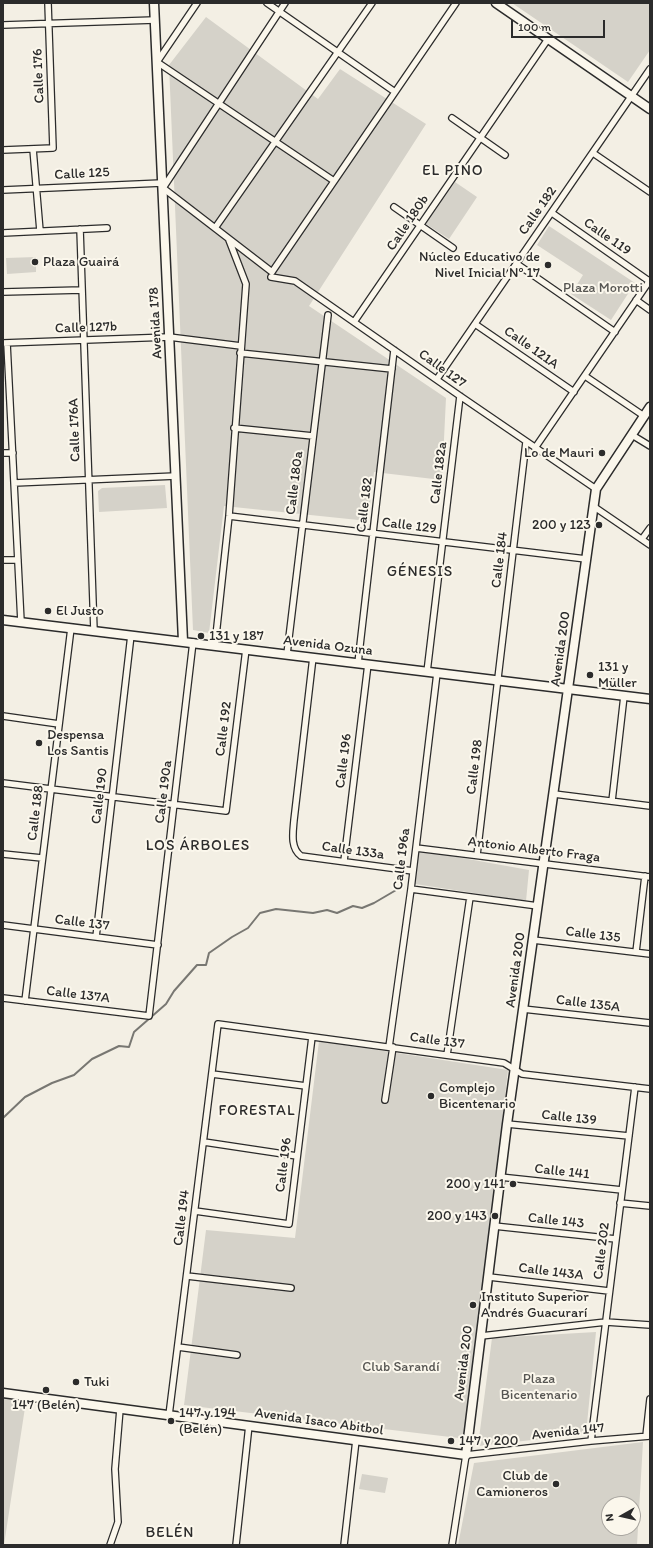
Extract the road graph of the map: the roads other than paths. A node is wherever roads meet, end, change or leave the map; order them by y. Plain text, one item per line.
1 (48, 3) edge
2 (154, 3) edge
3 (197, 3) edge
4 (266, 3) edge
5 (285, 3) edge
6 (372, 3) edge
7 (456, 3) edge
8 (496, 3) edge
9 (279, 12) junction
10 (155, 20) junction
11 (49, 23) junction
12 (3, 25) edge
13 (548, 39) junction
14 (338, 52) junction
15 (157, 62) junction
16 (650, 69) edge
17 (395, 92) junction
18 (632, 97) junction
19 (219, 103) junction
20 (650, 109) edge
21 (452, 118) dead end
22 (481, 138) junction
23 (276, 142) junction
24 (33, 149) junction
25 (3, 150) edge
26 (593, 153) junction
27 (505, 155) dead end
28 (334, 181) junction
29 (162, 185) junction
30 (36, 188) junction
31 (3, 190) edge
32 (650, 192) edge
33 (394, 207) dead end
34 (552, 213) junction
35 (420, 226) junction
36 (107, 228) dead end
37 (215, 228) junction
38 (80, 229) junction
39 (40, 231) junction
40 (3, 233) edge
41 (229, 239) junction
42 (453, 248) dead end
43 (516, 264) junction
44 (271, 277) dead end
45 (650, 280) edge
46 (82, 290) junction
47 (3, 292) edge
48 (636, 300) junction
49 (650, 310) edge
50 (328, 315) dead end
51 (354, 322) junction
52 (475, 324) junction
53 (615, 332) junction
54 (170, 337) junction
55 (84, 340) junction
56 (5, 343) edge
57 (241, 346) junction
58 (394, 350) junction
59 (240, 353) junction
60 (322, 362) junction
61 (392, 369) junction
62 (585, 376) junction
63 (437, 379) junction
64 (574, 392) junction
65 (460, 396) junction
66 (650, 407) edge
67 (644, 416) junction
68 (234, 428) junction
69 (632, 434) junction
70 (313, 436) junction
71 (526, 442) junction
72 (650, 446) edge
73 (535, 448) junction
74 (3, 453) edge
75 (13, 453) junction
76 (176, 476) junction
77 (89, 480) junction
78 (14, 483) junction
79 (596, 489) junction
80 (594, 506) junction
81 (229, 516) junction
82 (302, 525) junction
83 (650, 528) edge
84 (373, 533) junction
85 (642, 539) junction
86 (443, 542) junction
87 (650, 545) edge
88 (513, 550) junction
89 (586, 559) junction
90 (3, 560) edge
91 (18, 560) junction
92 (3, 620) edge
93 (21, 622) junction
94 (71, 628) junction
95 (94, 631) junction
96 (132, 635) junction
97 (183, 641) junction
98 (193, 642) junction
99 (215, 645) junction
100 (246, 649) junction
101 (287, 654) junction
102 (313, 657) junction
103 (358, 663) junction
104 (368, 664) junction
105 (427, 672) junction
106 (437, 673) junction
107 (498, 681) junction
108 (568, 690) junction
109 (624, 696) junction
110 (650, 699) edge
111 (3, 716) edge
112 (59, 724) junction
113 (3, 783) edge
114 (50, 789) junction
115 (554, 794) junction
116 (113, 796) junction
117 (612, 801) junction
118 (175, 804) junction
119 (650, 806) edge
120 (416, 848) junction
121 (3, 854) edge
122 (477, 855) junction
123 (42, 858) junction
124 (344, 861) junction
125 (544, 864) junction
126 (413, 871) junction
127 (648, 876) edge
128 (411, 889) junction
129 (470, 897) junction
130 (538, 906) junction
131 (3, 925) edge
132 (33, 929) junction
133 (96, 937) junction
134 (533, 940) junction
135 (158, 945) junction
136 (636, 952) junction
137 (650, 954) edge
138 (3, 998) edge
139 (25, 1001) junction
140 (523, 1009) junction
141 (149, 1016) joint
142 (218, 1024) joint
143 (650, 1024) edge
144 (312, 1037) junction
145 (391, 1047) junction
146 (447, 1055) junction
147 (514, 1069) junction
148 (212, 1074) junction
149 (306, 1086) junction
150 (635, 1087) junction
151 (650, 1089) edge
152 (385, 1100) dead end
153 (507, 1124) junction
154 (629, 1136) junction
155 (204, 1142) junction
156 (297, 1156) junction
157 (500, 1177) junction
158 (622, 1190) junction
159 (620, 1203) junction
160 (650, 1206) edge
161 (195, 1211) junction
162 (494, 1226) junction
163 (616, 1239) junction
164 (187, 1276) junction
165 (489, 1277) junction
166 (291, 1288) dead end
167 (609, 1290) junction
168 (606, 1322) junction
169 (650, 1325) edge
170 (481, 1336) junction
171 (178, 1347) junction
172 (237, 1355) dead end
173 (3, 1393) edge
174 (650, 1400) edge
175 (120, 1409) junction
176 (169, 1415) junction
177 (249, 1425) junction
178 (648, 1436) edge
179 (356, 1440) junction
180 (591, 1441) junction
181 (466, 1455) junction
182 (110, 1545) edge
183 (236, 1545) edge
184 (344, 1545) edge
185 (452, 1545) edge

1 - 11 street, Calle 176
2 - 10 main road, Avenida 178
3 - 15 street
4 - 9 street
5 - 9 street
6 - 14 street
7 - 17 street
8 - 13 main road
9 - 14 street
9 - 19 street
10 - 11 street
10 - 15 main road, Avenida 178
11 - 12 street
11 - 24 street, Calle 176
13 - 18 main road
13 - 22 street, Calle 180b
14 - 17 street
14 - 23 street
15 - 19 street
15 - 29 main road, Avenida 178
16 - 18 street
17 - 28 street
18 - 20 main road
18 - 26 street, Calle 182
19 - 23 street
19 - 29 street
21 - 22 street
22 - 27 street
22 - 35 street, Calle 180b
23 - 28 street
23 - 37 street
24 - 25 street
24 - 30 street
26 - 32 street
26 - 34 street, Calle 182
28 - 41 street
29 - 30 street, Calle 125
29 - 37 street
29 - 54 main road, Avenida 178
30 - 31 street, Calle 125
30 - 39 street
33 - 35 street
34 - 43 street, Calle 182
34 - 45 street, Calle 119
35 - 42 street
35 - 51 street, Calle 180b
36 - 38 street
37 - 41 street
38 - 39 street
38 - 46 street, Calle 176A
39 - 40 street
41 - 57 street
43 - 52 street, Calle 182
43 - 53 street
44 - 51 street, Calle 127
45 - 48 street
46 - 47 street
46 - 55 street, Calle 176A
48 - 49 street
48 - 53 street
50 - 60 street, Calle 180a
51 - 58 street, Calle 127
52 - 63 street, Calle 182
52 - 64 street, Calle 121A
53 - 62 street
54 - 55 street, Calle 127b
54 - 57 street, Calle 127b
54 - 76 main road, Avenida 178
55 - 56 street, Calle 127b
55 - 77 street, Calle 176A
56 - 75 street
57 - 59 street
58 - 61 street, Calle 182
58 - 63 street, Calle 127
59 - 60 street
59 - 68 street
60 - 61 street
60 - 70 street, Calle 180a
61 - 84 street, Calle 182
62 - 64 street
62 - 67 street
63 - 65 street, Calle 127
64 - 73 street
65 - 71 street, Calle 127
65 - 86 street, Calle 182a
66 - 67 main road
67 - 69 main road
68 - 70 street
68 - 81 street
69 - 72 street
69 - 79 main road
70 - 82 street, Calle 180a
71 - 73 street, Calle 127
71 - 88 street, Calle 184
73 - 79 street, Calle 127
74 - 75 street
75 - 78 street
76 - 77 street
76 - 97 main road, Avenida 178
77 - 78 street
77 - 95 street, Calle 176A
78 - 91 street
79 - 80 main road, Avenida 200
80 - 85 street
80 - 89 main road, Avenida 200
81 - 82 street, Calle 129
81 - 99 street
82 - 84 street, Calle 129
82 - 101 street, Calle 180a
83 - 85 street
84 - 86 street, Calle 129
84 - 103 street, Calle 182
85 - 87 street
86 - 88 street, Calle 129
86 - 105 street, Calle 182a
88 - 89 street, Calle 129
88 - 107 street, Calle 184
89 - 108 main road, Avenida 200
90 - 91 street
91 - 93 street
92 - 93 main road, Avenida Ozuna
93 - 94 main road, Avenida Ozuna
94 - 95 main road, Avenida Ozuna
94 - 112 street, Calle 188
95 - 96 main road, Avenida Ozuna
96 - 97 main road, Avenida Ozuna
96 - 116 street, Calle 190
97 - 98 main road, Avenida Ozuna
98 - 99 main road, Avenida Ozuna
98 - 118 street, Calle 190a
99 - 100 main road, Avenida Ozuna
100 - 101 main road, Avenida Ozuna
100 - 118 street, Calle 192
101 - 102 main road, Avenida Ozuna
102 - 103 main road, Avenida Ozuna
102 - 124 street, Calle 133a
103 - 104 main road, Avenida Ozuna
104 - 105 main road, Avenida Ozuna
104 - 124 street, Calle 196
105 - 106 main road, Avenida Ozuna
106 - 107 main road, Avenida Ozuna
106 - 120 street, Calle 196a
107 - 108 main road, Avenida Ozuna
107 - 122 street, Calle 198
108 - 109 main road, Avenida Ozuna
108 - 115 main road, Avenida 200
109 - 110 main road, Avenida Ozuna
109 - 117 street
111 - 112 street
112 - 114 street, Calle 188
113 - 114 street
114 - 116 street
114 - 123 street, Calle 188
115 - 117 street
115 - 125 main road, Avenida 200
116 - 118 street
116 - 133 street, Calle 190
117 - 119 street
118 - 135 street, Calle 190a
120 - 122 street, Antonio Alberto Fraga
120 - 126 street, Calle 196a
121 - 123 street
122 - 125 street, Antonio Alberto Fraga
123 - 132 street, Calle 188
124 - 126 street, Calle 133a
125 - 127 street, Antonio Alberto Fraga
125 - 130 main road, Avenida 200
126 - 128 street, Calle 196a
127 - 136 street
128 - 129 street
128 - 145 street, Calle 196a
129 - 130 street
129 - 146 street
130 - 134 main road, Avenida 200
131 - 132 street, Calle 137
132 - 133 street, Calle 137
132 - 139 street, Calle 188
133 - 135 street, Calle 137
134 - 136 street, Calle 135
134 - 140 main road, Avenida 200
135 - 141 street, Calle 190a
136 - 137 street, Calle 135
138 - 139 street, Calle 137A
139 - 141 street, Calle 137A
140 - 143 street, Calle 135A
140 - 147 main road, Avenida 200
142 - 144 street, Calle 137
142 - 148 street, Calle 194
144 - 145 street, Calle 137
144 - 149 street, Calle 196
145 - 146 street, Calle 137
145 - 152 street, Calle 196a
146 - 147 street, Calle 137
147 - 150 street, Calle 137
147 - 153 main road, Avenida 200
148 - 149 street
148 - 155 street, Calle 194
149 - 156 street, Calle 196
150 - 151 street, Calle 137
150 - 154 street, Calle 202
153 - 154 street, Calle 139
153 - 157 main road, Avenida 200
154 - 158 street, Calle 202
155 - 156 street
155 - 161 street, Calle 194
156 - 161 street, Calle 196
157 - 158 street, Calle 141
157 - 162 main road, Avenida 200
158 - 159 street, Calle 202
159 - 160 street
159 - 163 street, Calle 202
161 - 164 street, Calle 194
162 - 163 street, Calle 143
162 - 165 main road, Avenida 200
163 - 167 street, Calle 202
164 - 166 street
164 - 171 street, Calle 194
165 - 167 street, Calle 143A
165 - 170 main road, Avenida 200
167 - 168 street, Calle 202
168 - 169 street
168 - 170 street
168 - 180 street, Calle 202
170 - 181 main road, Avenida 200
171 - 172 street
171 - 176 street, Calle 194
173 - 175 main road, Avenida Isaco Abitbol
174 - 178 street
175 - 176 main road, Avenida Isaco Abitbol
175 - 182 street
176 - 177 main road, Avenida Isaco Abitbol
177 - 179 main road, Avenida Isaco Abitbol
177 - 183 street
178 - 180 street, Avenida 147
179 - 181 main road, Avenida Isaco Abitbol
179 - 184 street
180 - 181 street, Avenida 147
181 - 185 street

